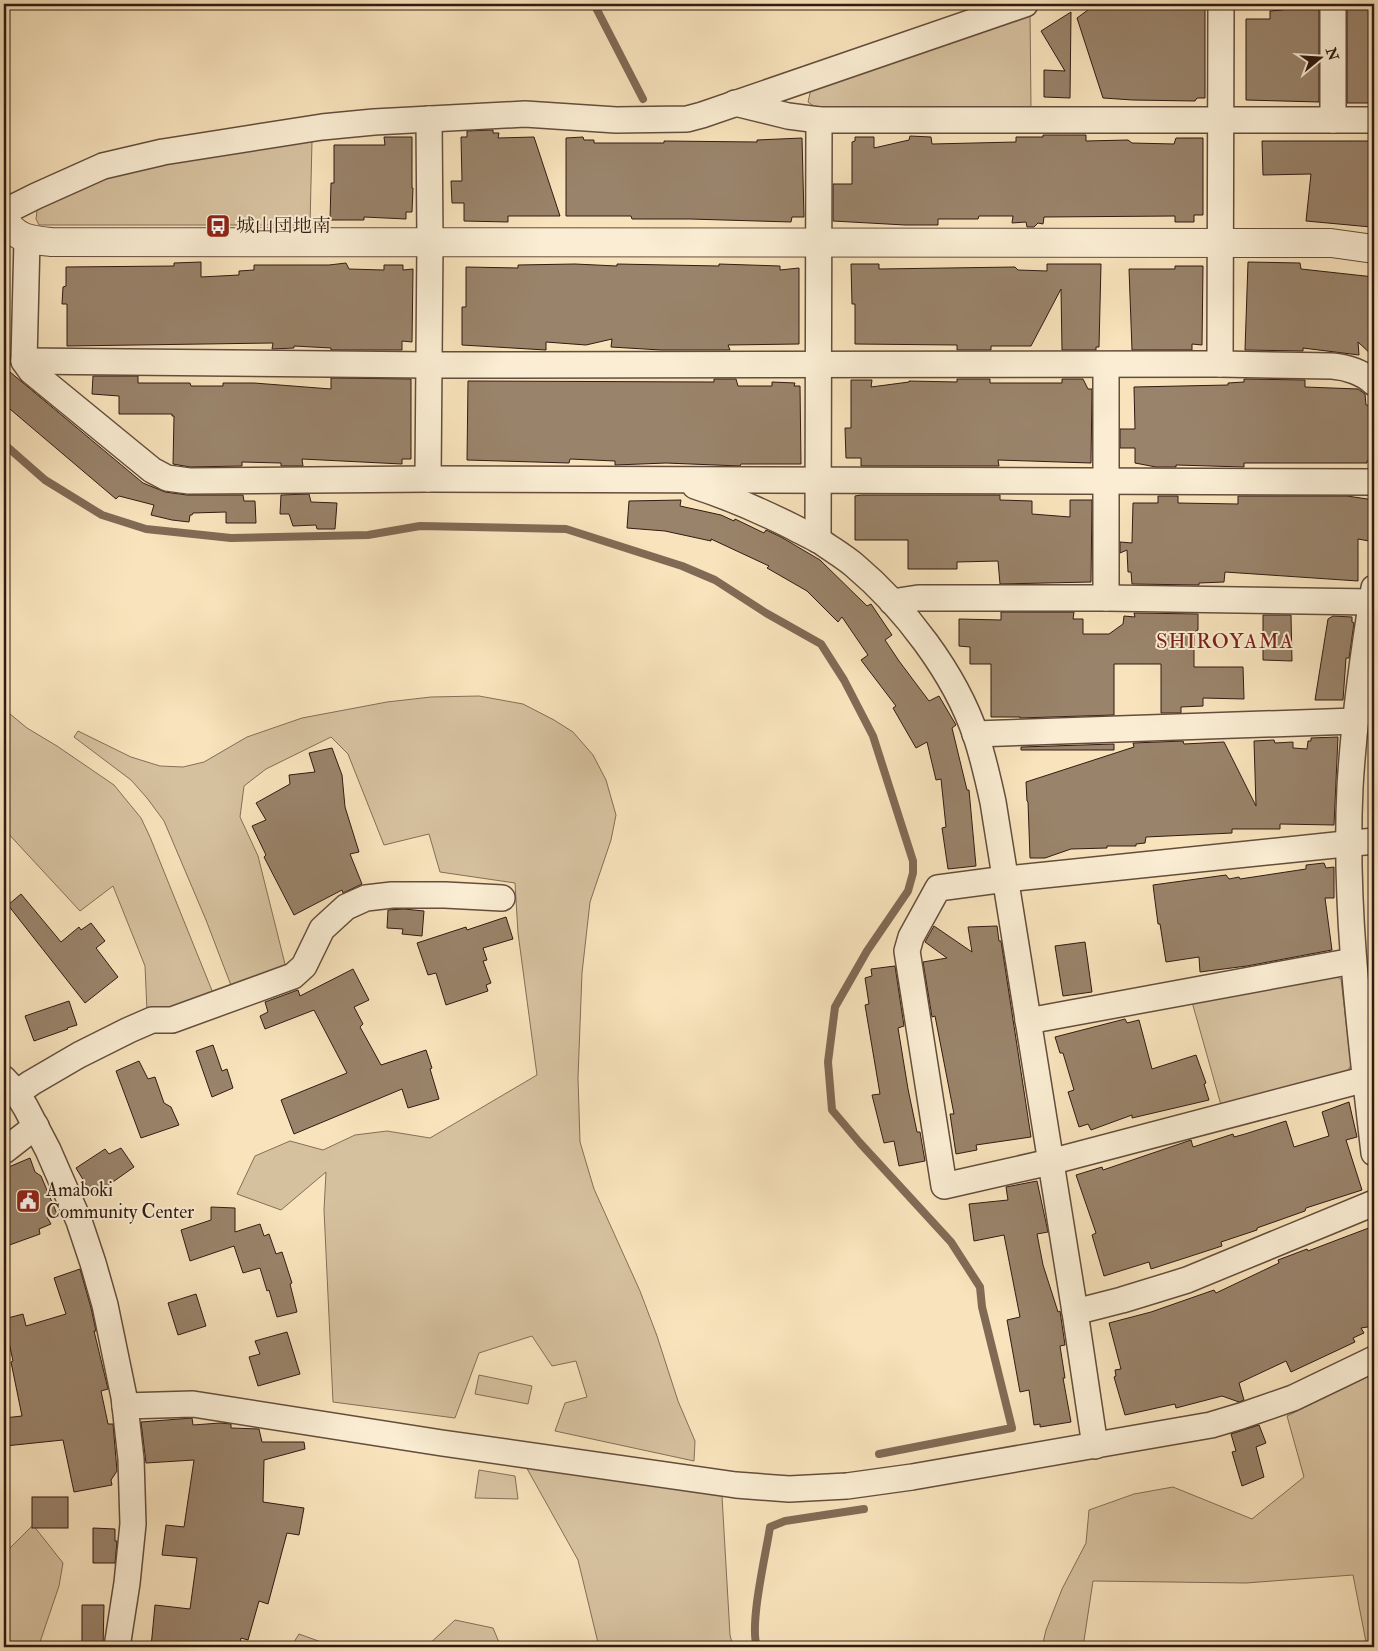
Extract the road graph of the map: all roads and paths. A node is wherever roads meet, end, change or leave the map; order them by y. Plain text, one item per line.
1 (1025, 4) edge
2 (1221, 4) edge
3 (1333, 4) edge
4 (735, 103) junction
5 (429, 119) junction
6 (819, 120) junction
7 (1221, 120) junction
8 (1332, 120) junction
9 (1374, 120) edge
10 (4, 212) edge
11 (4, 219) edge
12 (27, 240) junction
13 (430, 242) junction
14 (819, 243) junction
15 (1220, 243) junction
16 (1374, 249) edge
17 (24, 362) junction
18 (430, 364) junction
19 (818, 364) junction
20 (1220, 364) junction
21 (1106, 365) junction
22 (1374, 383) edge
23 (428, 479) junction
24 (676, 480) junction
25 (818, 481) junction
26 (1106, 481) junction
27 (1374, 482) edge
28 (818, 540) junction
29 (1373, 595) edge
30 (1106, 598) junction
31 (892, 602) junction
32 (1355, 721) junction
33 (975, 734) junction
34 (1374, 841) edge
35 (1349, 843) junction
36 (1006, 879) junction
37 (502, 898) dead end
38 (1353, 961) junction
39 (1028, 1021) junction
40 (1366, 1079) junction
41 (10, 1086) edge
42 (36, 1126) junction
43 (4, 1151) edge
44 (1374, 1152) edge
45 (1050, 1162) junction
46 (1374, 1203) edge
47 (1075, 1312) junction
48 (1374, 1359) edge
49 (125, 1406) junction
50 (1095, 1446) junction
51 (117, 1647) edge

1 - 4 street
2 - 7 street
3 - 8 street
4 - 5 street
4 - 6 street
5 - 10 street
5 - 13 street
6 - 7 street
6 - 14 street
7 - 8 street
7 - 15 street
8 - 9 street
11 - 12 street
12 - 13 street
12 - 17 street
13 - 14 street
13 - 18 street
14 - 15 street
14 - 19 street
15 - 16 street
15 - 20 street
17 - 18 street
17 - 23 street
18 - 19 street
18 - 23 street
19 - 21 street
19 - 25 street
20 - 21 street
20 - 22 street
21 - 26 street
23 - 24 street
24 - 25 street
24 - 28 street
25 - 26 street
25 - 28 street
26 - 27 street
26 - 30 street
28 - 31 street
29 - 30 street
29 - 32 street
30 - 31 street
31 - 33 street
32 - 33 street
32 - 35 street
33 - 36 street
34 - 35 street
35 - 36 street
35 - 38 street
36 - 39 street
36 - 45 street
37 - 41 street
38 - 39 street
38 - 40 street
39 - 45 street
40 - 44 street
40 - 45 street
41 - 42 street
42 - 43 street
42 - 49 street
45 - 47 street
46 - 47 street
47 - 50 street
48 - 50 street
49 - 50 street
49 - 51 street

